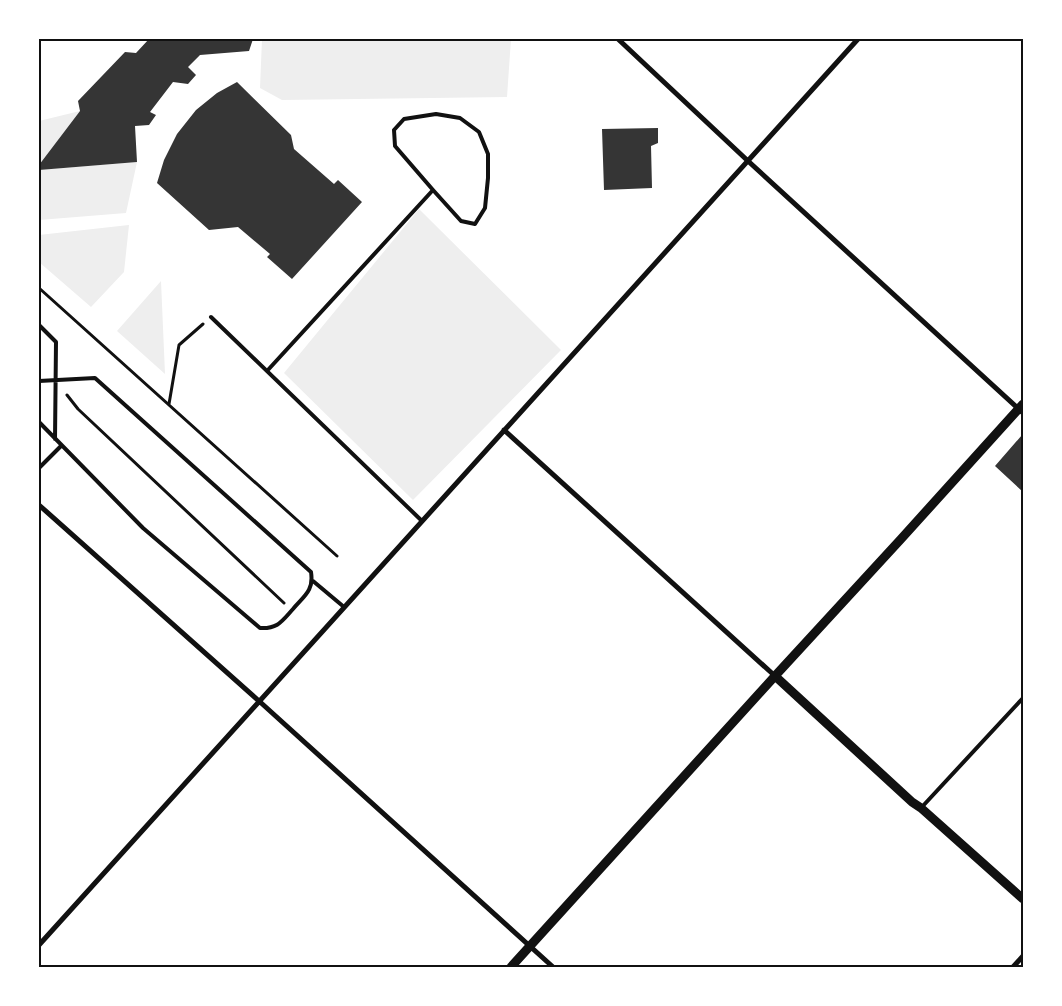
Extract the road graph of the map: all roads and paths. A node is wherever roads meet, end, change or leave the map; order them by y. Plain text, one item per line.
1 (618, 39) edge
2 (858, 39) edge
3 (748, 161) junction
4 (433, 190) junction
5 (39, 288) edge
6 (211, 317) joint
7 (39, 325) edge
8 (267, 371) junction
9 (56, 380) junction
10 (39, 381) edge
11 (168, 404) junction
12 (1022, 408) edge
13 (39, 422) edge
14 (504, 430) junction
15 (55, 439) junction
16 (61, 446) junction
17 (39, 468) edge
18 (39, 505) edge
19 (422, 521) junction
20 (337, 556) dead end
21 (313, 582) junction
22 (344, 607) junction
23 (292, 610) junction
24 (775, 676) junction
25 (1023, 698) edge
26 (259, 701) junction
27 (921, 808) junction
28 (1023, 899) edge
29 (39, 945) edge
30 (530, 946) junction
31 (1023, 956) edge
32 (511, 967) edge
33 (553, 967) edge
34 (1013, 967) edge

1 - 3 street
2 - 3 street
3 - 12 street
3 - 14 street
4 - 4 lane
4 - 8 lane
5 - 11 path
6 - 8 lane
6 - 11 path
7 - 9 lane
8 - 19 lane
9 - 10 lane
9 - 15 lane
9 - 21 lane
9 - 23 path
11 - 20 path
12 - 24 street
13 - 15 lane
14 - 19 street
14 - 24 street
15 - 16 lane
16 - 17 lane
16 - 23 lane
18 - 26 street
19 - 22 street
21 - 22 lane
21 - 23 lane
22 - 26 street
24 - 27 street
24 - 30 street
25 - 27 lane
26 - 29 street
26 - 30 street
27 - 28 street
30 - 32 street
30 - 33 street
31 - 34 street

